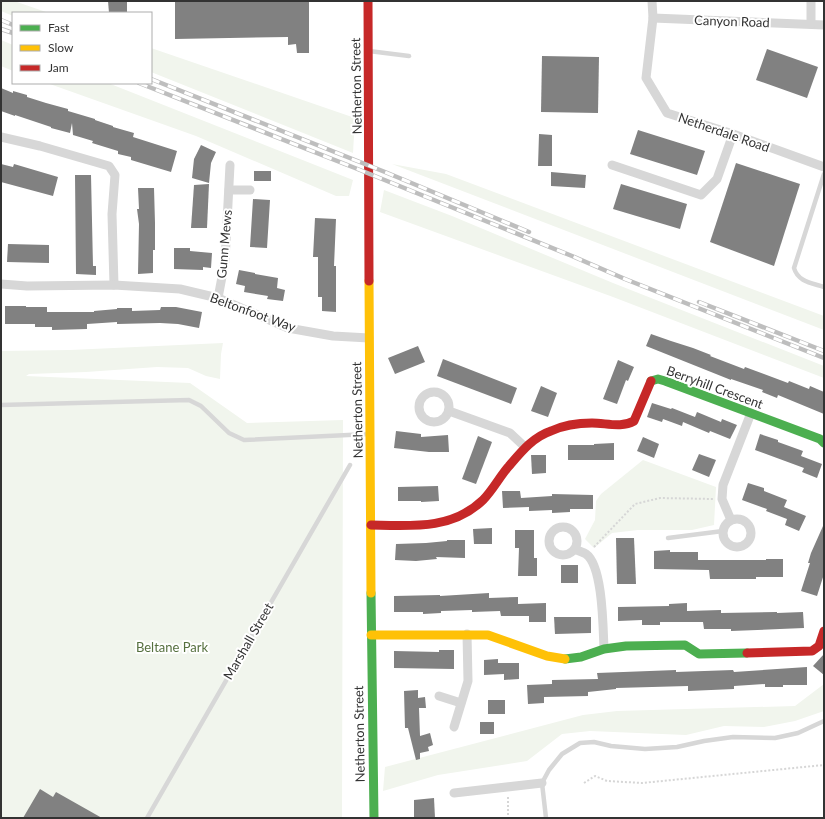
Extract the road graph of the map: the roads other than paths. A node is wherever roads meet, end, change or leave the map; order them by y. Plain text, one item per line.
1 (368, 1) edge
2 (652, 1) edge
3 (812, 1) edge
4 (653, 18) junction
5 (811, 24) junction
6 (824, 25) edge
7 (369, 51) junction
8 (409, 56) dead end
9 (732, 134) junction
10 (1, 136) edge
11 (230, 165) dead end
12 (612, 165) dead end
13 (824, 167) edge
14 (824, 174) edge
15 (229, 190) junction
16 (250, 190) dead end
17 (1, 284) edge
18 (114, 285) junction
19 (824, 287) edge
20 (218, 298) junction
21 (369, 338) junction
22 (1, 405) edge
23 (449, 411) dead end
24 (751, 413) junction
25 (370, 434) junction
26 (824, 443) edge
27 (526, 446) junction
28 (350, 465) dead end
29 (731, 520) junction
30 (371, 525) junction
31 (723, 531) junction
32 (668, 538) dead end
33 (575, 549) dead end
34 (824, 631) edge
35 (467, 634) junction
36 (371, 635) junction
37 (604, 649) junction
38 (439, 696) dead end
39 (461, 703) junction
40 (824, 721) edge
41 (454, 727) dead end
42 (542, 783) junction
43 (454, 793) dead end
44 (147, 818) edge
45 (374, 818) edge
46 (546, 818) edge

1 - 7 street, Netherton Street
2 - 4 street, Netherdale Road
3 - 5 street
4 - 5 street, Canyon Road
4 - 9 street, Netherdale Road
5 - 6 street, Canyon Road
7 - 8 lane
7 - 21 street, Netherton Street
9 - 12 street
9 - 13 street, Netherdale Road
10 - 18 street
11 - 15 street, Gunn Mews
14 - 19 lane
15 - 16 street
15 - 20 street, Gunn Mews
17 - 18 street, Beltonfoot Way
18 - 20 street, Beltonfoot Way
20 - 21 street, Beltonfoot Way
21 - 25 street, Netherton Street
22 - 25 lane
23 - 27 street
24 - 26 street, Berryhill Crescent
24 - 27 street, Berryhill Crescent
24 - 29 street
25 - 30 street, Netherton Street
27 - 30 street, Berryhill Crescent
28 - 44 lane, Marshall Street
29 - 31 street
29 - 31 street
30 - 36 street, Netherton Street
31 - 32 lane
33 - 37 street
34 - 37 street
35 - 36 street
35 - 37 street
35 - 39 street
36 - 45 street, Netherton Street
38 - 39 street
39 - 41 street
40 - 42 lane
42 - 43 street
42 - 46 lane

